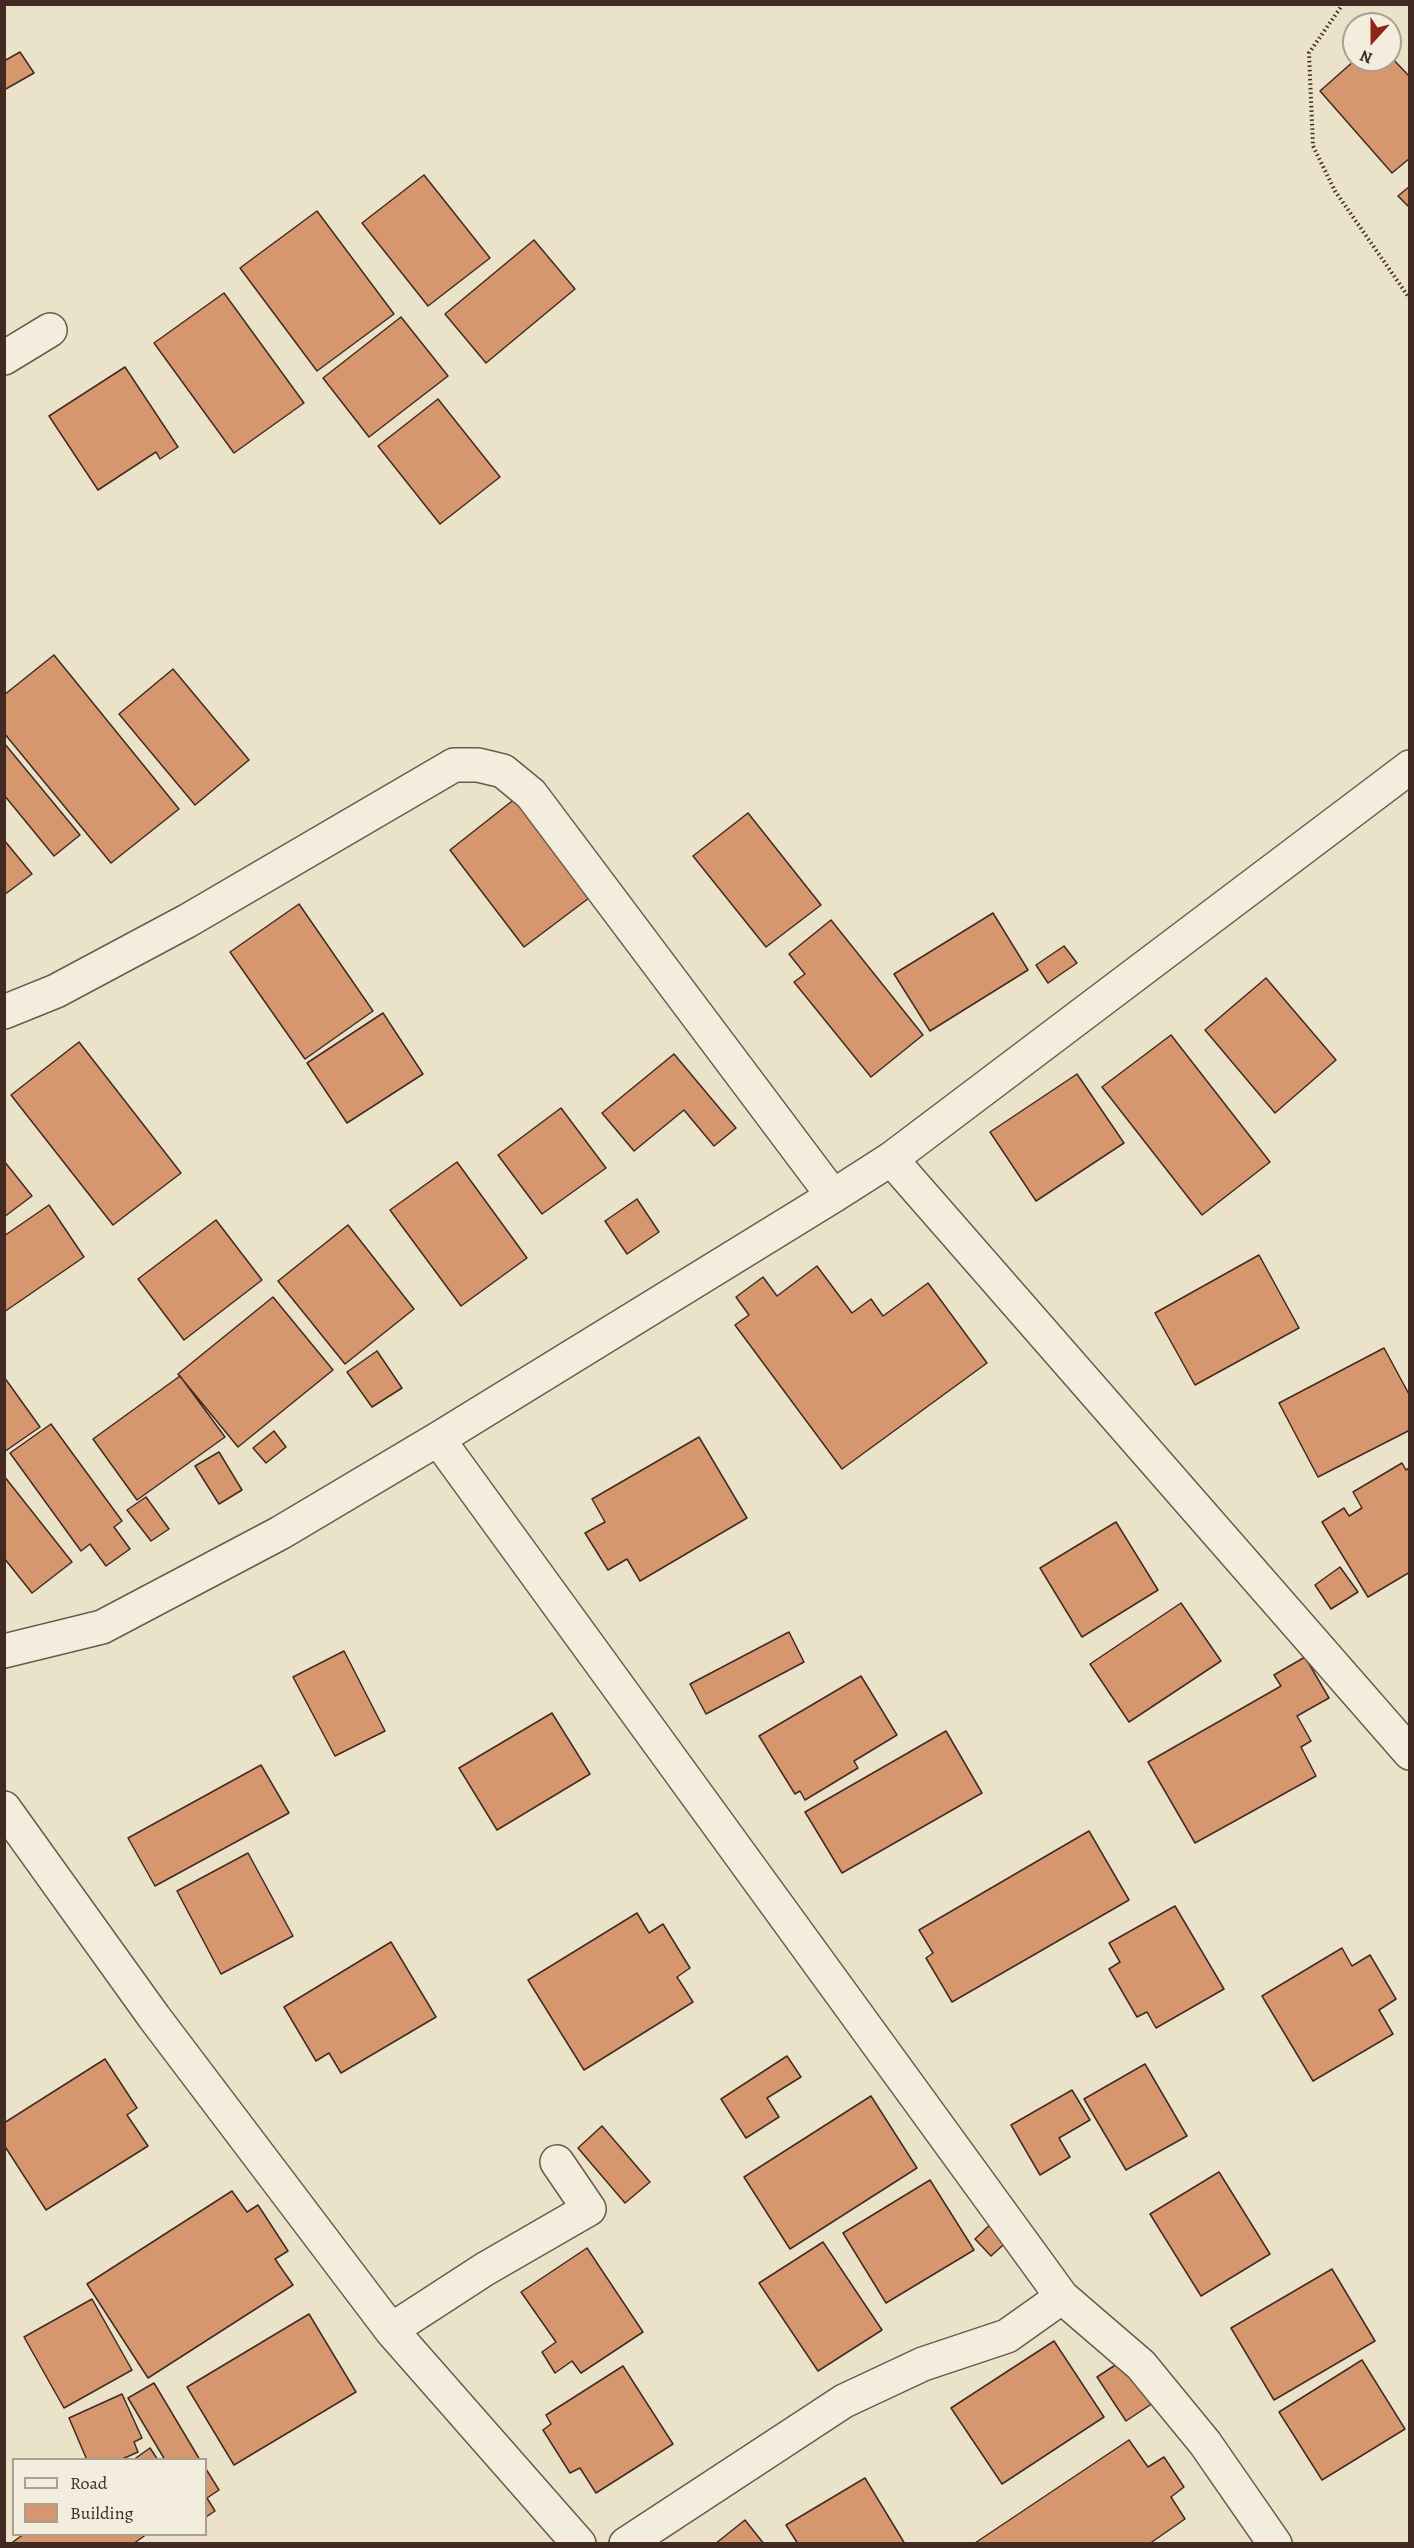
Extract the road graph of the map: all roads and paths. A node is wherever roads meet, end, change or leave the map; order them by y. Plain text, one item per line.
1 (1343, 4) edge
2 (1410, 299) edge
3 (51, 330) dead end
4 (4, 358) edge
5 (1410, 767) edge
6 (4, 1012) edge
7 (891, 1159) junction
8 (833, 1196) junction
9 (438, 1439) junction
10 (4, 1651) edge
11 (1410, 1754) edge
12 (4, 1808) edge
13 (4, 1822) edge
14 (557, 2162) dead end
15 (1062, 2297) junction
16 (391, 2330) junction
17 (580, 2544) edge
18 (626, 2544) edge
19 (1275, 2544) edge

1 - 2 path
3 - 4 street
5 - 7 street
6 - 8 street
7 - 8 street
7 - 11 street
8 - 9 street
9 - 10 street
9 - 15 street
12 - 16 street
13 - 17 street
14 - 16 street
15 - 18 street
15 - 19 street
16 - 17 street

